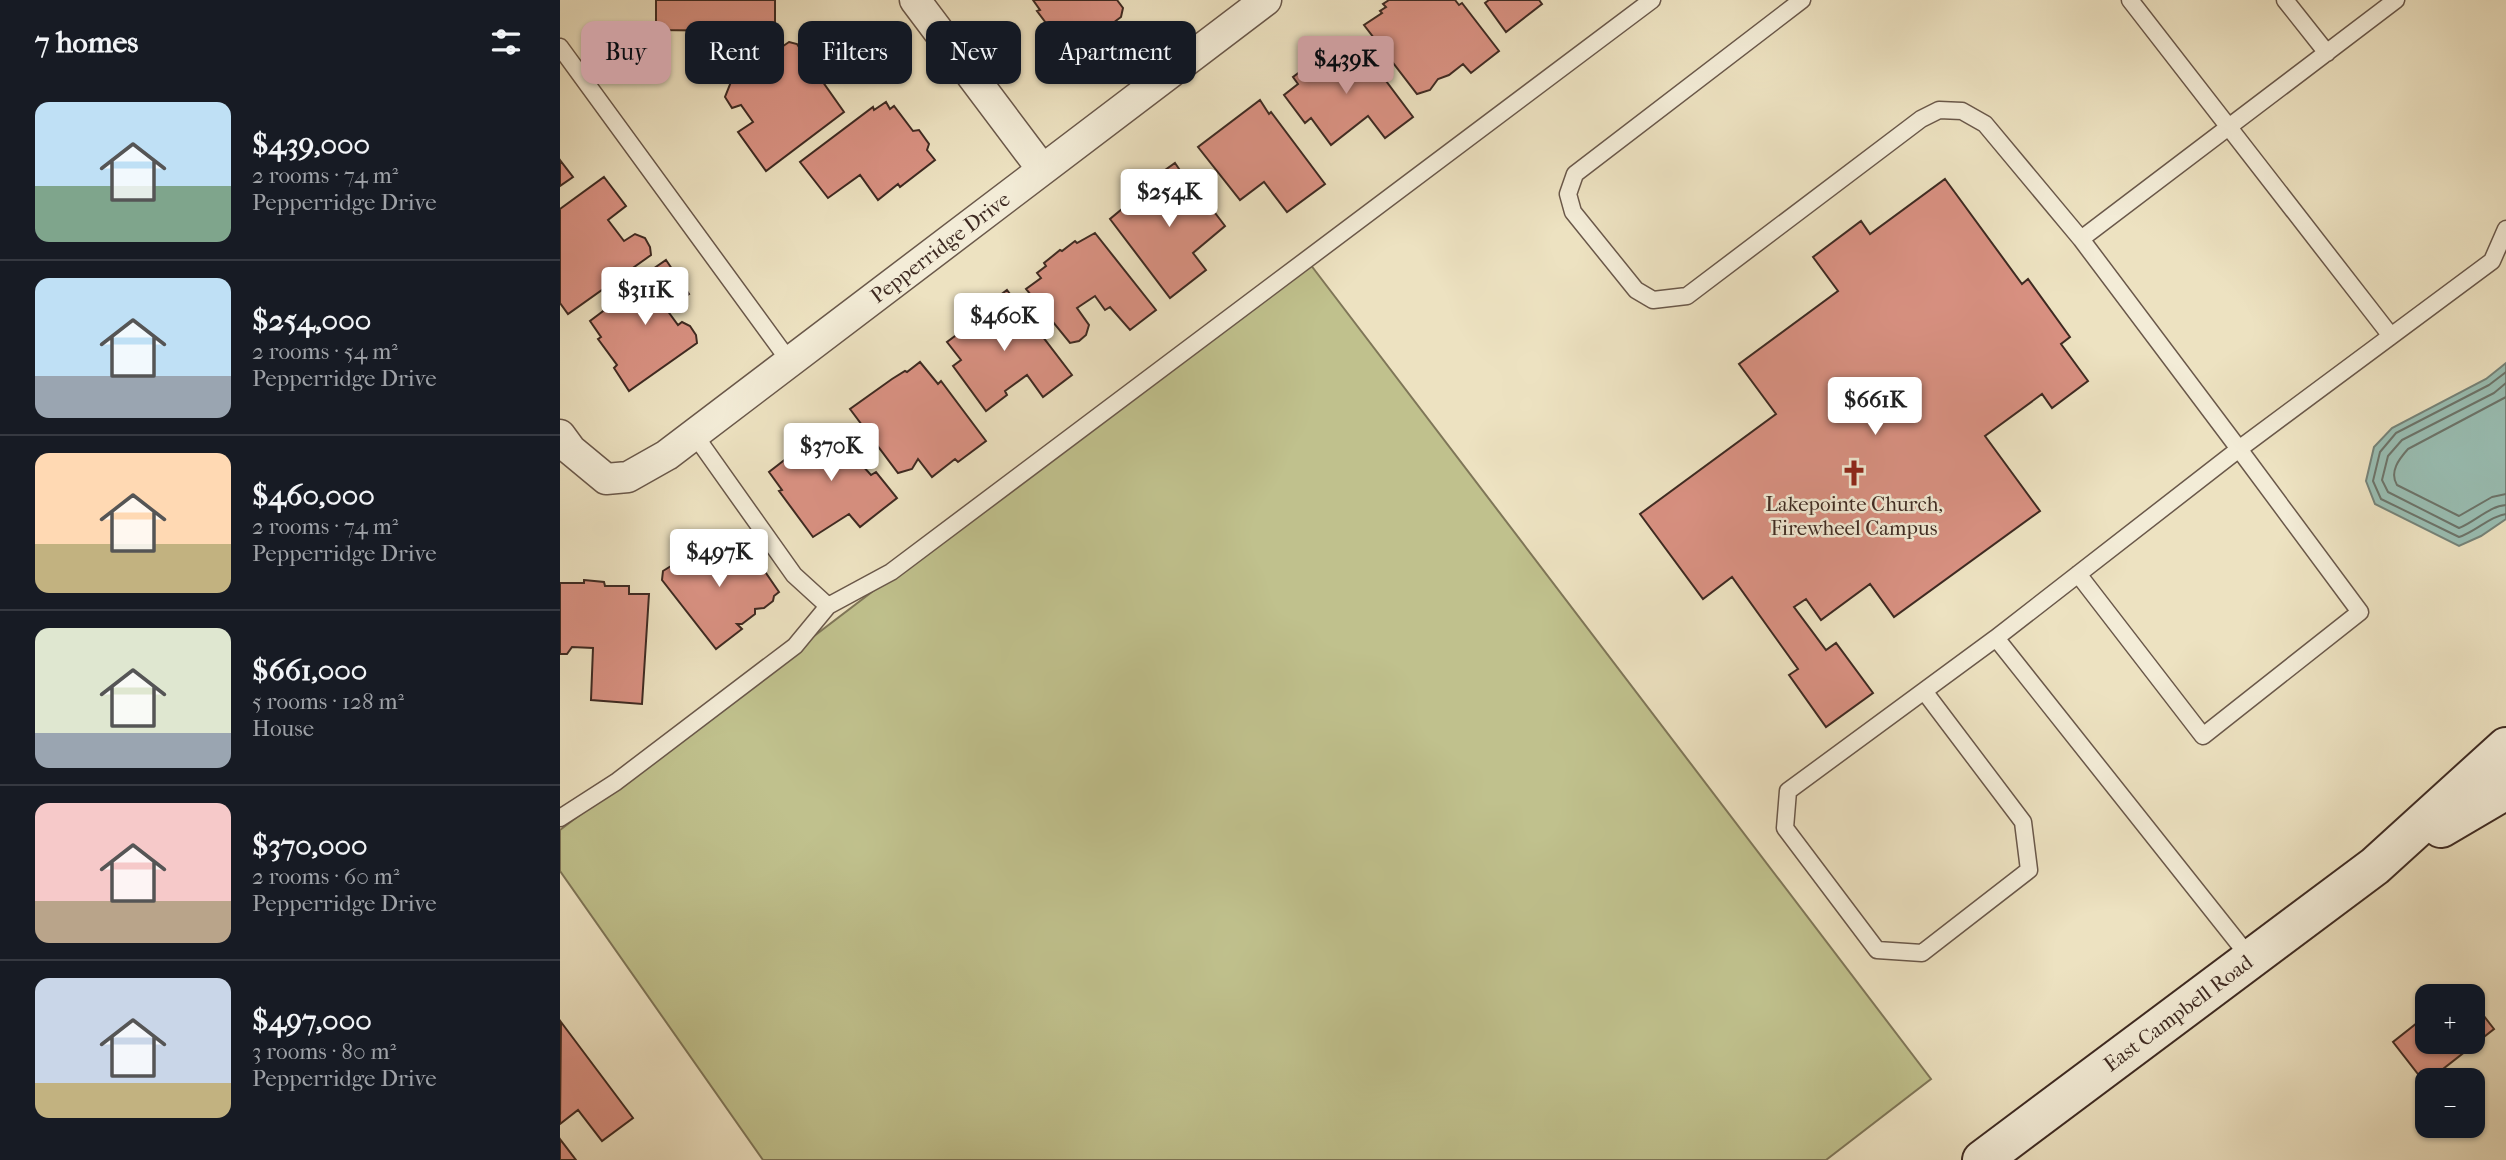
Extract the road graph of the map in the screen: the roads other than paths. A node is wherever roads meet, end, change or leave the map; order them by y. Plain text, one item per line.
1 (915, 0) edge
2 (1266, 0) edge
3 (1652, 0) edge
4 (1801, 0) edge
5 (2130, 0) edge
6 (2285, 0) edge
7 (2396, 0) edge
8 (560, 47) edge
9 (2327, 53) junction
10 (2228, 128) junction
11 (1042, 169) junction
12 (2506, 229) edge
13 (2081, 239) junction
14 (2391, 336) junction
15 (790, 362) junction
16 (560, 435) edge
17 (694, 435) junction
18 (2239, 449) junction
19 (2078, 574) junction
20 (828, 606) junction
21 (1996, 638) junction
22 (1924, 691) junction
23 (2506, 747) edge
24 (2506, 790) edge
25 (560, 818) edge
26 (2375, 866) junction
27 (2250, 959) junction
28 (1982, 1160) edge

1 - 11 street
2 - 11 street, Pepperridge Drive
3 - 20 lane
4 - 13 lane
5 - 10 lane
6 - 9 lane
7 - 9 lane
8 - 15 lane
9 - 10 lane
10 - 13 lane
10 - 14 lane
11 - 15 street, Pepperridge Drive
12 - 14 lane
13 - 18 lane
14 - 18 lane
15 - 17 street, Pepperridge Drive
16 - 17 street, Pepperridge Drive
17 - 20 lane
18 - 19 lane
18 - 19 lane
19 - 21 lane
20 - 25 lane
21 - 22 lane
21 - 27 lane
22 - 22 lane
23 - 26 main road, East Campbell Road
24 - 26 main road, East Campbell Road
26 - 27 main road, East Campbell Road
27 - 28 main road, East Campbell Road

